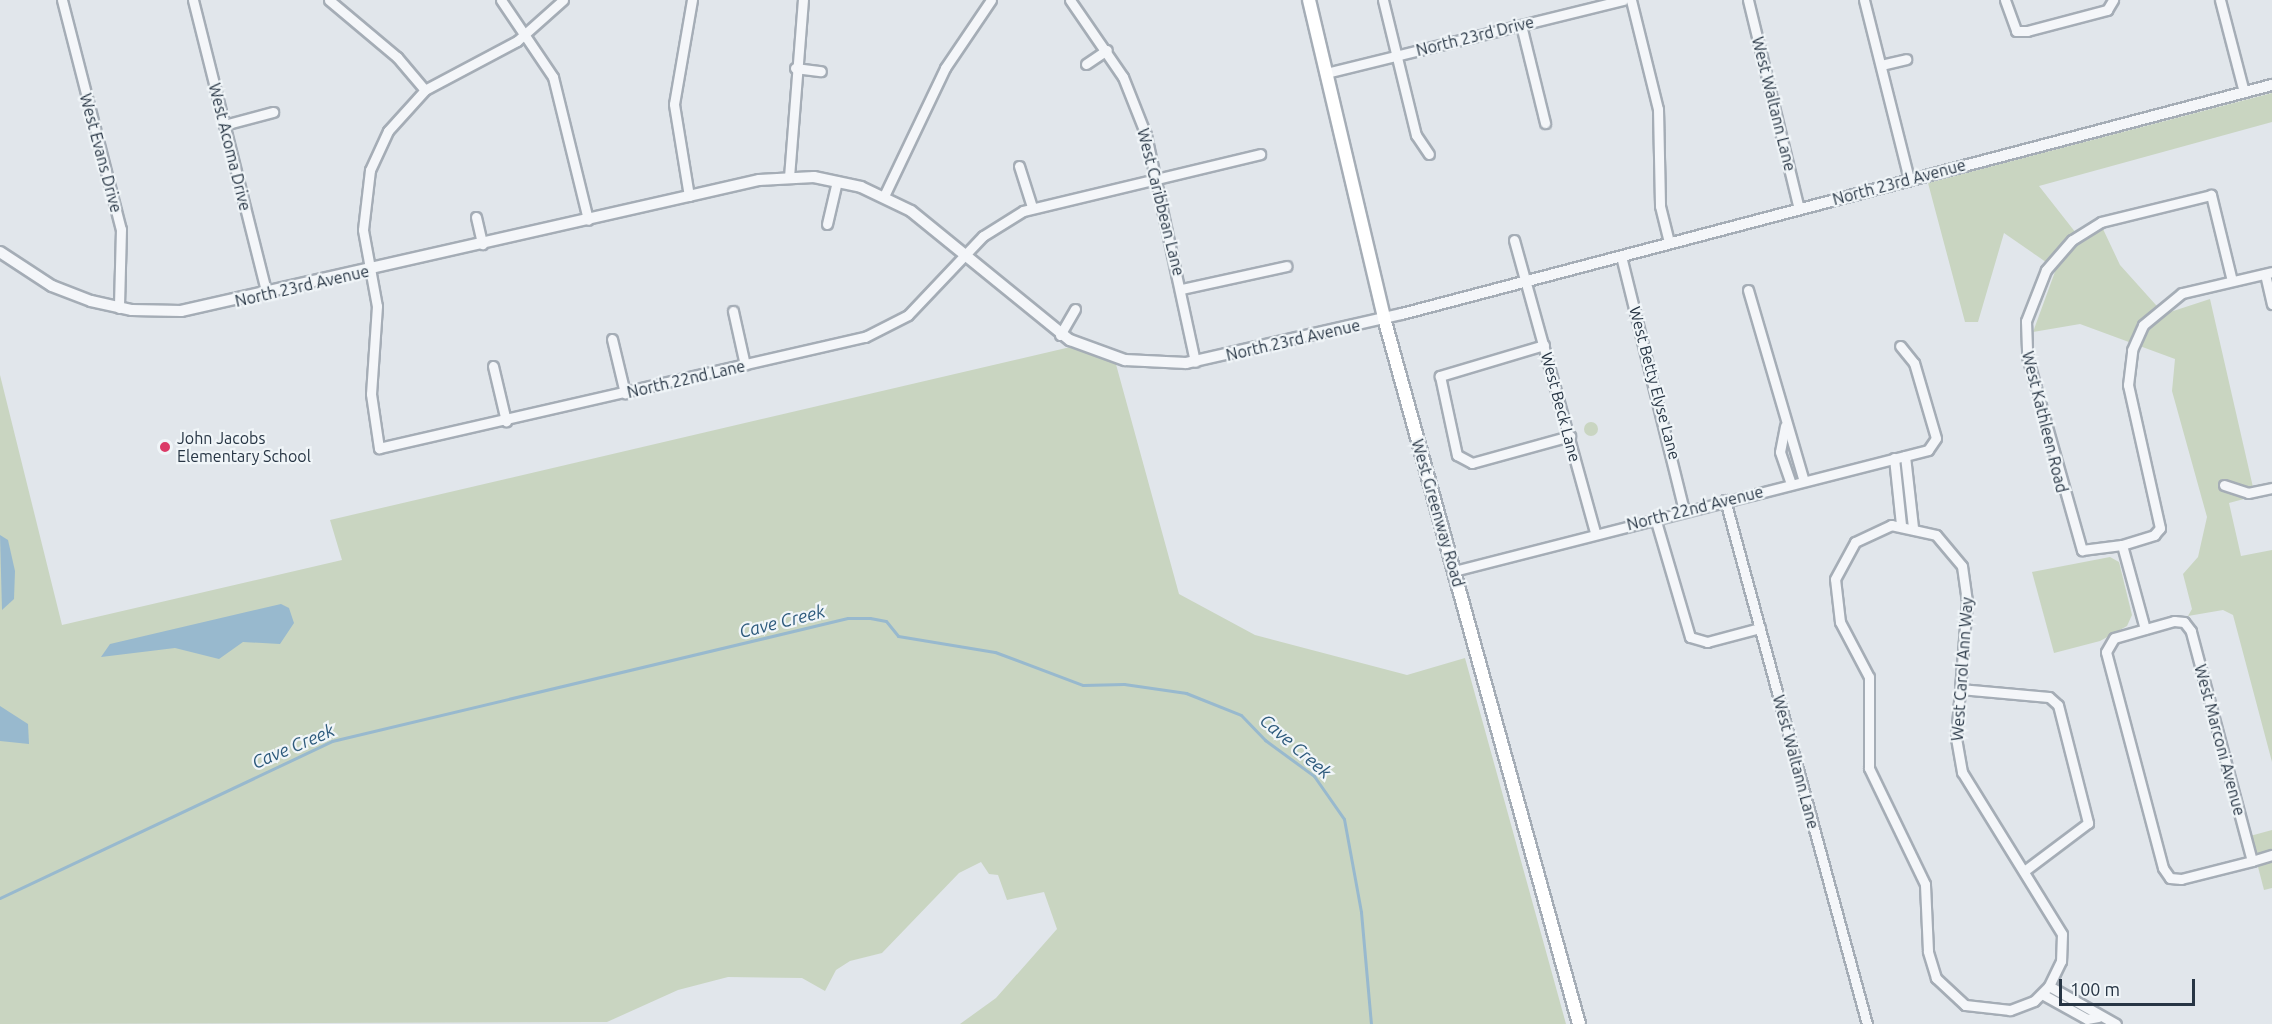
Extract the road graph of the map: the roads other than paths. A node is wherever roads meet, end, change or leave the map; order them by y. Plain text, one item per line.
1 (62, 0) edge
2 (193, 0) edge
3 (329, 0) edge
4 (501, 0) edge
5 (563, 0) edge
6 (692, 0) edge
7 (802, 0) edge
8 (991, 0) edge
9 (1070, 0) edge
10 (1309, 0) edge
11 (1383, 0) edge
12 (1623, 0) edge
13 (1631, 0) edge
14 (1748, 0) edge
15 (1864, 0) edge
16 (2006, 0) edge
17 (2220, 0) edge
18 (2113, 3) edge
19 (1521, 25) junction
20 (527, 34) junction
21 (1107, 50) junction
22 (1396, 55) junction
23 (1906, 59) dead end
24 (1086, 64) dead end
25 (1881, 65) junction
26 (795, 68) junction
27 (821, 71) dead end
28 (1326, 73) junction
29 (2272, 85) edge
30 (425, 90) junction
31 (2244, 92) junction
32 (273, 112) dead end
33 (1545, 123) dead end
34 (224, 125) junction
35 (1260, 154) dead end
36 (1429, 154) dead end
37 (1019, 166) dead end
38 (789, 177) junction
39 (1156, 178) junction
40 (1909, 180) junction
41 (837, 181) junction
42 (689, 196) junction
43 (884, 196) junction
44 (1032, 207) junction
45 (1799, 209) junction
46 (476, 216) dead end
47 (588, 220) junction
48 (826, 224) dead end
49 (1514, 240) dead end
50 (1669, 243) junction
51 (482, 244) junction
52 (1, 255) edge
53 (1621, 255) junction
54 (965, 256) junction
55 (1287, 266) dead end
56 (370, 270) junction
57 (2270, 273) edge
58 (1526, 280) junction
59 (2232, 281) junction
60 (1182, 289) junction
61 (1748, 290) dead end
62 (267, 294) junction
63 (2272, 304) edge
64 (119, 308) junction
65 (1074, 309) dead end
66 (733, 311) dead end
67 (1384, 318) junction
68 (1060, 334) junction
69 (612, 339) dead end
70 (1544, 345) junction
71 (1900, 346) dead end
72 (1195, 362) junction
73 (745, 364) junction
74 (493, 366) dead end
75 (625, 393) junction
76 (506, 421) junction
77 (1785, 426) junction
78 (1570, 436) junction
79 (1796, 448) junction
80 (1780, 452) junction
81 (1905, 456) junction
82 (1894, 458) junction
83 (1804, 481) junction
84 (1791, 484) junction
85 (2224, 485) dead end
86 (2272, 488) edge
87 (1911, 490) junction
88 (1900, 491) junction
89 (1725, 500) junction
90 (1684, 511) junction
91 (1655, 518) junction
92 (1907, 526) junction
93 (1595, 533) junction
94 (2122, 545) junction
95 (1454, 571) junction
96 (1760, 628) junction
97 (2145, 629) junction
98 (1960, 689) junction
99 (2272, 855) edge
100 (2252, 861) junction
101 (2024, 871) junction
102 (2049, 986) junction
103 (2042, 994) junction
104 (2098, 1017) junction
105 (1579, 1024) edge
106 (1867, 1024) edge
107 (2116, 1024) edge

1 - 64 street, West Evans Drive
2 - 34 street, West Acoma Drive
3 - 30 street
4 - 20 street
5 - 20 street
6 - 42 street
7 - 26 street
8 - 43 street
9 - 21 street, West Caribbean Lane
10 - 28 main road, West Greenway Road
11 - 22 street
12 - 19 street, North 23rd Drive
13 - 50 street
14 - 45 street, West Waltann Lane
15 - 25 street
16 - 18 street
17 - 31 street
19 - 22 street, North 23rd Drive
19 - 33 street
20 - 30 street
20 - 47 street
21 - 24 street
21 - 39 street, West Caribbean Lane
22 - 28 street, North 23rd Drive
22 - 36 street
23 - 25 street
25 - 40 street
26 - 27 street
26 - 38 street
28 - 67 main road, West Greenway Road
29 - 31 street, North 23rd Avenue
30 - 56 street
31 - 40 street, North 23rd Avenue
32 - 34 street
34 - 62 street, West Acoma Drive
35 - 39 street, North 22nd Lane
37 - 44 street
38 - 41 street, North 23rd Avenue
38 - 42 street, North 23rd Avenue
39 - 44 street, North 22nd Lane
39 - 60 street, West Caribbean Lane
40 - 45 street, North 23rd Avenue
41 - 43 street, North 23rd Avenue
41 - 48 street
42 - 47 street, North 23rd Avenue
43 - 54 street, North 23rd Avenue
44 - 54 street, North 22nd Lane
45 - 50 street, North 23rd Avenue
46 - 51 street
47 - 51 street, North 23rd Avenue
49 - 58 street
50 - 53 street, North 23rd Avenue
51 - 56 street, North 23rd Avenue
52 - 64 street, North 23rd Avenue
53 - 58 street, North 23rd Avenue
53 - 90 street, West Betty Elyse Lane
54 - 68 street, North 23rd Avenue
54 - 73 street, North 22nd Lane
55 - 60 street
56 - 62 street, North 23rd Avenue
56 - 76 street, North 22nd Lane
57 - 59 street
57 - 63 street
58 - 67 street, North 23rd Avenue
58 - 70 street, West Beck Lane
59 - 94 street
59 - 94 street, West Kathleen Road
60 - 72 street, West Caribbean Lane
61 - 77 street
62 - 64 street, North 23rd Avenue
65 - 68 street
66 - 73 street
67 - 72 street, North 23rd Avenue
67 - 95 main road, West Greenway Road
68 - 72 street, North 23rd Avenue
69 - 75 street
70 - 78 street, West Beck Lane
70 - 78 street
71 - 81 street, North 22nd Avenue
73 - 75 street, North 22nd Lane
74 - 76 street
75 - 76 street, North 22nd Lane
77 - 79 street
77 - 80 street
78 - 93 street, West Beck Lane
79 - 80 street
79 - 83 street
80 - 84 street
81 - 82 street, North 22nd Avenue
81 - 87 street
82 - 83 street, North 22nd Avenue
82 - 88 street
83 - 84 street, North 22nd Avenue
84 - 89 street, North 22nd Avenue
85 - 86 street
87 - 88 street
87 - 92 street
88 - 92 street
89 - 90 street, North 22nd Avenue
89 - 96 street, West Waltann Lane
90 - 91 street, North 22nd Avenue
91 - 93 street, North 22nd Avenue
91 - 96 street
92 - 98 street, West Carol Ann Way
92 - 103 street
93 - 95 street, North 22nd Avenue
94 - 97 street
95 - 105 main road, West Greenway Road
96 - 106 street, West Waltann Lane
97 - 100 street, West Marconi Avenue
97 - 100 street
98 - 101 street, West Carol Ann Way
98 - 101 street
99 - 100 street
101 - 102 street, West Carol Ann Way
102 - 103 street, West Carol Ann Way
102 - 104 street
103 - 104 street
104 - 107 street

